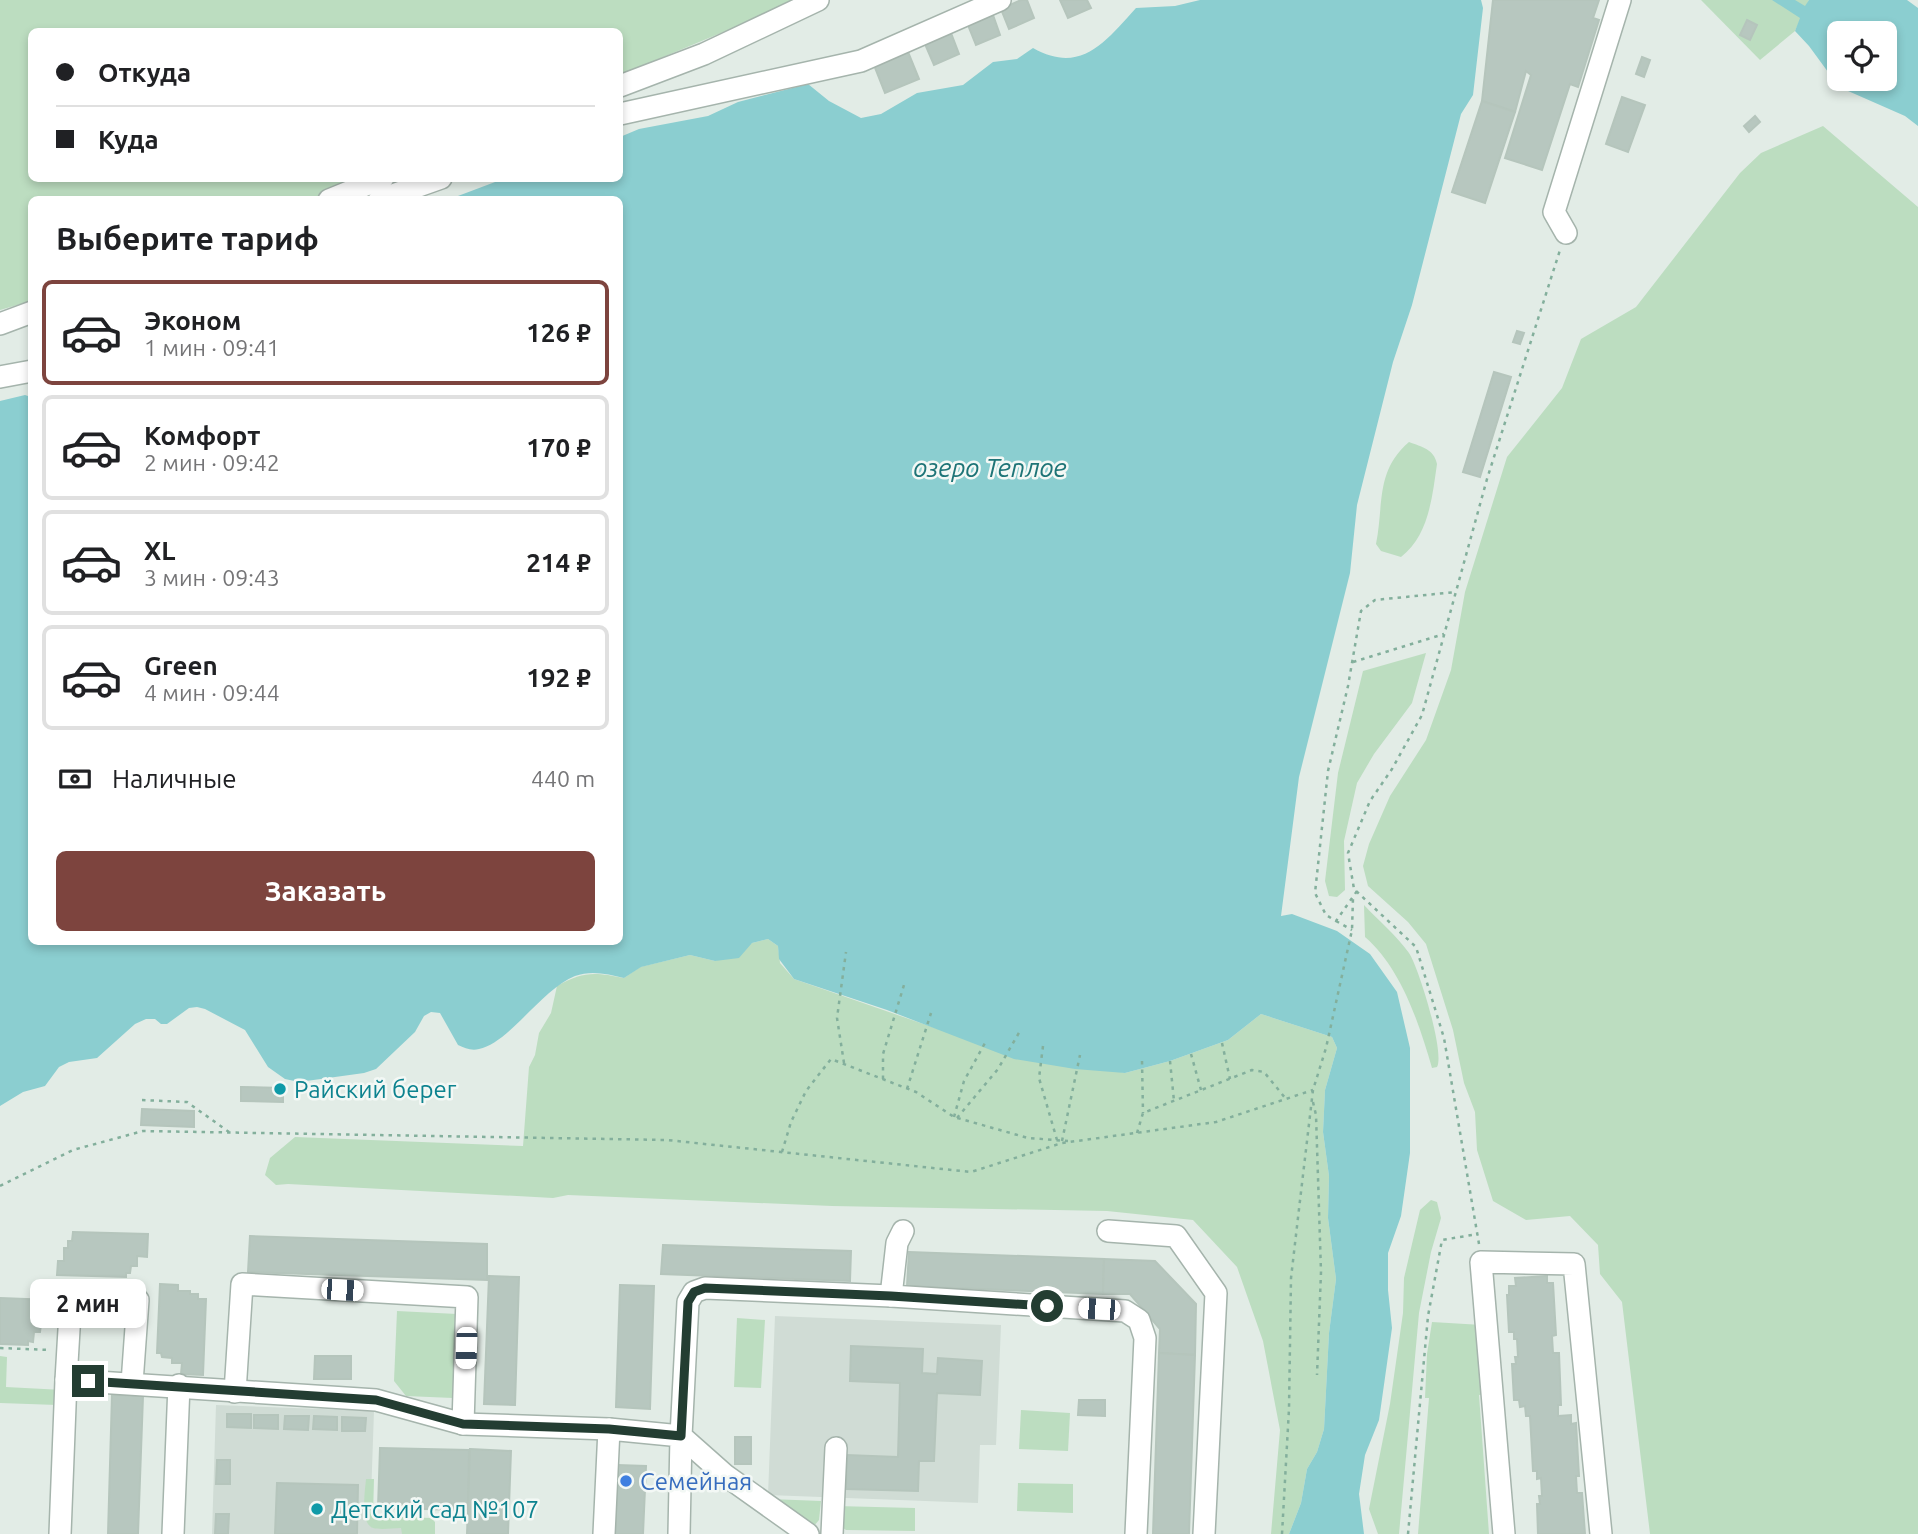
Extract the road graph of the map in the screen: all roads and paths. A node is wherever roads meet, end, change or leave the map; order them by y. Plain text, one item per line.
1 (818, 0) edge
2 (1000, 0) edge
3 (1620, 0) edge
4 (623, 85) edge
5 (623, 113) edge
6 (373, 182) edge
7 (430, 182) edge
8 (339, 196) edge
9 (390, 196) edge
10 (1566, 233) joint
11 (28, 314) edge
12 (0, 324) edge
13 (28, 372) edge
14 (0, 377) edge
15 (1456, 592) junction
16 (1444, 634) junction
17 (1352, 662) junction
18 (1357, 891) junction
19 (1353, 898) junction
20 (1336, 921) junction
21 (1352, 930) junction
22 (846, 952) dead end
23 (904, 985) dead end
24 (931, 1013) dead end
25 (1020, 1031) dead end
26 (1222, 1042) dead end
27 (985, 1043) dead end
28 (1043, 1046) dead end
29 (1191, 1054) dead end
30 (1080, 1055) dead end
31 (1142, 1061) dead end
32 (1170, 1061) dead end
33 (845, 1064) junction
34 (883, 1079) junction
35 (1230, 1079) junction
36 (907, 1089) junction
37 (1201, 1090) junction
38 (1313, 1090) junction
39 (1286, 1099) junction
40 (1312, 1099) junction
41 (142, 1100) dead end
42 (1174, 1101) junction
43 (1143, 1113) junction
44 (956, 1117) junction
45 (229, 1132) junction
46 (1138, 1133) junction
47 (1059, 1140) junction
48 (1073, 1141) junction
49 (782, 1152) junction
50 (0, 1186) edge
51 (903, 1231) dead end
52 (1108, 1231) dead end
53 (1479, 1234) junction
54 (1481, 1262) junction
55 (891, 1296) junction
56 (0, 1348) edge
57 (67, 1350) junction
58 (1317, 1376) dead end
59 (66, 1380) junction
60 (132, 1383) junction
61 (179, 1385) junction
62 (235, 1392) junction
63 (463, 1424) junction
64 (609, 1429) junction
65 (681, 1436) junction
66 (836, 1448) dead end
67 (60, 1534) edge
68 (173, 1534) edge
69 (604, 1534) edge
70 (678, 1534) edge
71 (808, 1534) edge
72 (832, 1534) edge
73 (1136, 1534) edge
74 (1204, 1534) edge
75 (1282, 1534) edge
76 (1408, 1534) edge
77 (1504, 1534) edge
78 (1601, 1534) edge

1 - 4 street
2 - 5 street
3 - 10 street
6 - 8 street
7 - 9 street
10 - 15 path
11 - 12 street
13 - 14 street
15 - 16 path
15 - 17 path
16 - 17 path
16 - 18 path
17 - 20 path
18 - 19 path
18 - 53 path
19 - 20 path
19 - 21 path
20 - 21 path
21 - 38 path
22 - 33 path
23 - 34 path
24 - 36 path
25 - 44 path
26 - 35 path
27 - 44 path
28 - 47 path
29 - 37 path
30 - 47 path
31 - 43 path
32 - 42 path
33 - 34 path
33 - 49 path
34 - 36 path
35 - 37 path
35 - 39 path
36 - 44 path
37 - 42 path
38 - 39 path
38 - 40 path
39 - 46 path
40 - 58 path
40 - 75 path
41 - 45 path
42 - 43 path
43 - 46 path
44 - 47 path
45 - 49 path
45 - 50 path
46 - 48 path
47 - 48 path
48 - 49 path
51 - 55 street
52 - 74 street
53 - 54 path
53 - 76 path
54 - 77 street
54 - 78 street
55 - 65 street
55 - 73 street
56 - 57 path
57 - 59 street
57 - 60 street
59 - 60 street
59 - 67 street
60 - 61 street
61 - 62 street
61 - 68 street
62 - 63 street
62 - 63 street
63 - 64 street
64 - 65 street
64 - 69 street
65 - 70 street
65 - 71 street
66 - 72 street

